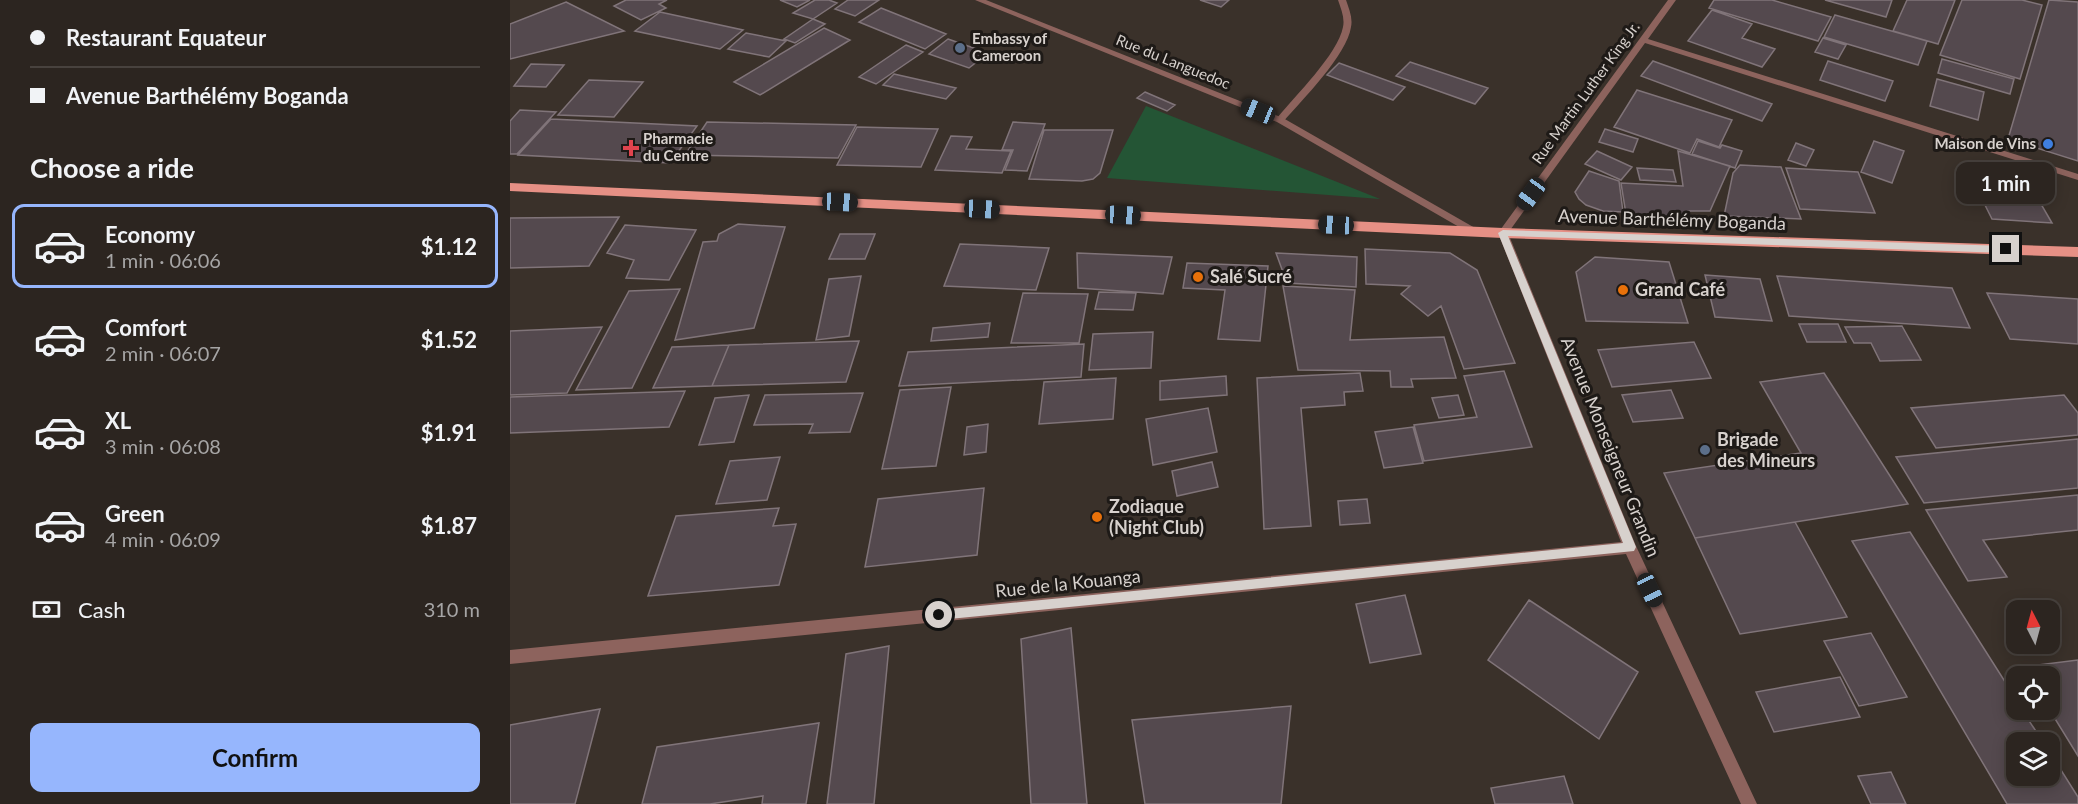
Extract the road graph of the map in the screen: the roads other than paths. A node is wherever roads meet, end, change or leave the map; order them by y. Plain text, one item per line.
1 (979, 0) edge
2 (1342, 0) edge
3 (1672, 0) edge
4 (1644, 40) junction
5 (1280, 120) junction
6 (2078, 177) edge
7 (510, 187) edge
8 (1477, 232) junction
9 (1503, 233) junction
10 (2078, 252) edge
11 (1630, 547) junction
12 (510, 657) edge
13 (1749, 804) edge

1 - 5 street, Rue du Languedoc
2 - 5 street
3 - 4 street, Rue Martin Luther King Jr.
4 - 6 street
4 - 9 street, Rue Martin Luther King Jr.
5 - 8 street, Rue du Languedoc
7 - 8 main road, Avenue Barthélémy Boganda
8 - 9 main road, Avenue Barthélémy Boganda
9 - 10 main road, Avenue Barthélémy Boganda
9 - 11 street, Avenue Monseigneur Grandin
11 - 12 street, Rue de la Kouanga
11 - 13 street, Avenue Monseigneur Grandin

